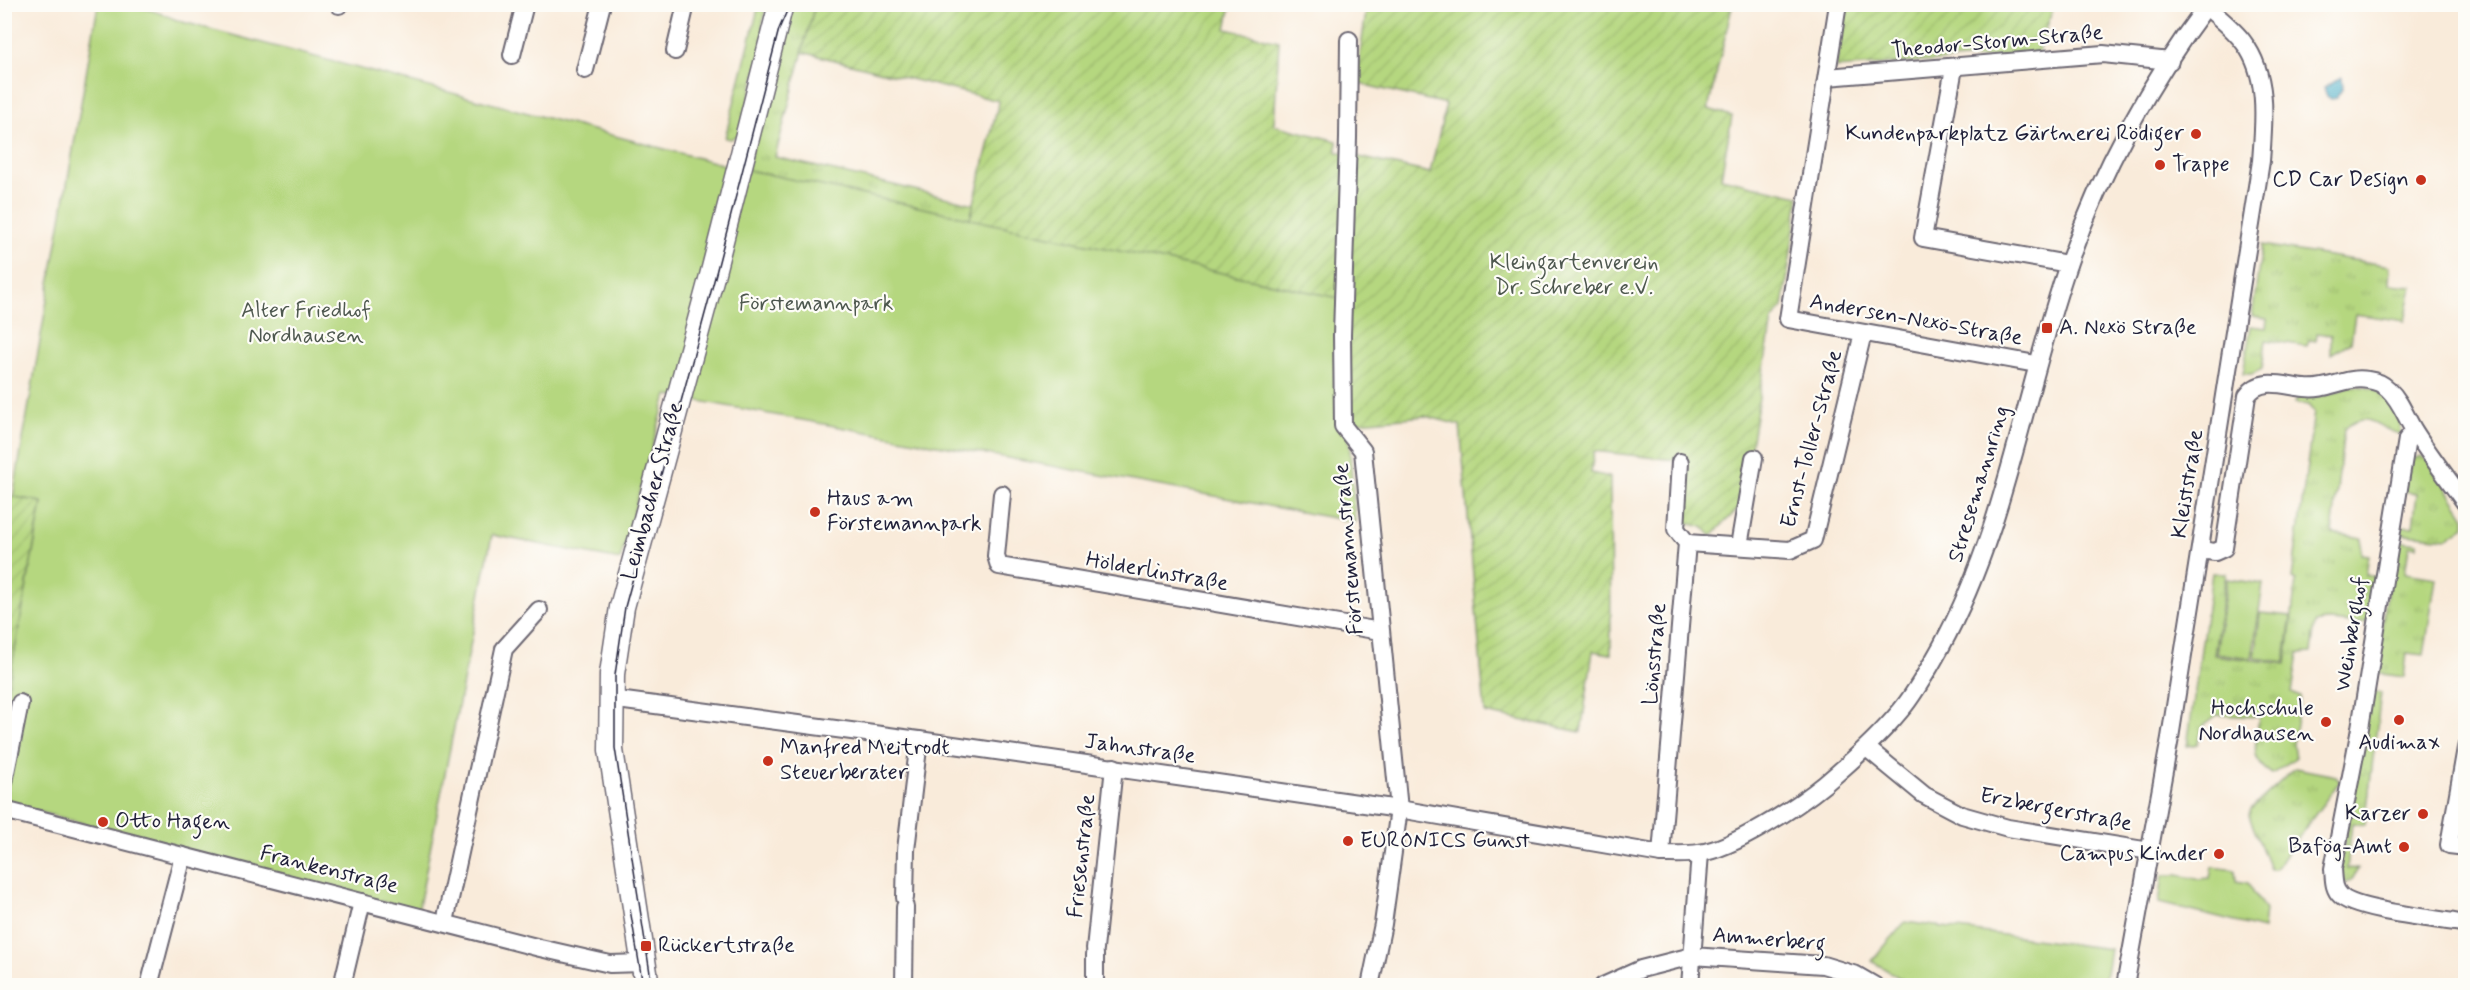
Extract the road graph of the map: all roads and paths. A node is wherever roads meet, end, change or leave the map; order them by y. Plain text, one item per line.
1 (525, 4) edge
2 (602, 4) edge
3 (686, 4) edge
4 (781, 4) edge
5 (1838, 4) edge
6 (2207, 6) edge
7 (1349, 40) dead end
8 (675, 51) dead end
9 (512, 55) dead end
10 (2170, 61) junction
11 (1954, 68) junction
12 (585, 70) dead end
13 (1827, 77) junction
14 (2068, 264) junction
15 (1863, 333) junction
16 (2037, 364) junction
17 (2414, 431) junction
18 (1754, 458) dead end
19 (1680, 462) dead end
20 (1002, 494) dead end
21 (2466, 504) edge
22 (1687, 543) junction
23 (1738, 546) junction
24 (2200, 550) junction
25 (539, 610) dead end
26 (1380, 632) junction
27 (610, 699) junction
28 (20, 703) dead end
29 (919, 740) junction
30 (2466, 748) edge
31 (1868, 749) junction
32 (1114, 767) junction
33 (4, 782) edge
34 (1399, 809) junction
35 (4, 810) edge
36 (2466, 847) edge
37 (2150, 850) junction
38 (1700, 853) junction
39 (1661, 854) junction
40 (183, 856) junction
41 (362, 902) junction
42 (445, 922) junction
43 (2466, 924) edge
44 (1692, 956) junction
45 (645, 974) edge
46 (149, 986) edge
47 (342, 986) edge
48 (904, 986) edge
49 (1095, 986) edge
50 (1370, 986) edge
51 (1603, 986) edge
52 (1690, 986) edge
53 (1875, 986) edge
54 (2125, 986) edge

1 - 9 street
2 - 12 street
3 - 8 street
4 - 27 street, Leimbacher Straße
5 - 13 street
6 - 10 street, Stresemannring
6 - 24 street, Kleiststraße
7 - 26 street, Förstemannstraße
10 - 11 street, Theodor-Storm-Straße
10 - 14 street, Stresemannring
11 - 13 street, Theodor-Storm-Straße
11 - 14 street
13 - 15 street, Andersen-Nexö-Straße
14 - 16 street, Stresemannring
15 - 16 street, Andersen-Nexö-Straße
15 - 23 street, Ernst-Toller-Straße
16 - 31 street, Stresemannring
17 - 21 street
17 - 24 street
17 - 43 street, Weinberghof
18 - 23 street
19 - 22 street, Lönsstraße
20 - 26 street, Hölderlinstraße
22 - 23 street, Ernst-Toller-Straße
22 - 39 street, Lönsstraße
24 - 37 street, Kleiststraße
25 - 42 street
26 - 34 street, Förstemannstraße
27 - 29 street, Jahnstraße
27 - 45 street, Leimbacher Straße
28 - 33 street
29 - 32 street, Jahnstraße
29 - 48 street
30 - 36 street
31 - 37 street, Erzbergerstraße
31 - 38 street, Stresemannring
32 - 34 street, Jahnstraße
32 - 49 street, Friesenstraße
34 - 39 street, Jahnstraße
34 - 50 street, Förstemannstraße
35 - 40 street, Frankenstraße
37 - 54 street, Kleiststraße
38 - 39 street, Stresemannring
38 - 44 street
40 - 41 street, Frankenstraße
40 - 46 street
41 - 42 street, Frankenstraße
41 - 47 street
42 - 45 street, Frankenstraße
44 - 51 street, Ammerberg
44 - 52 street
44 - 53 street, Ammerberg

